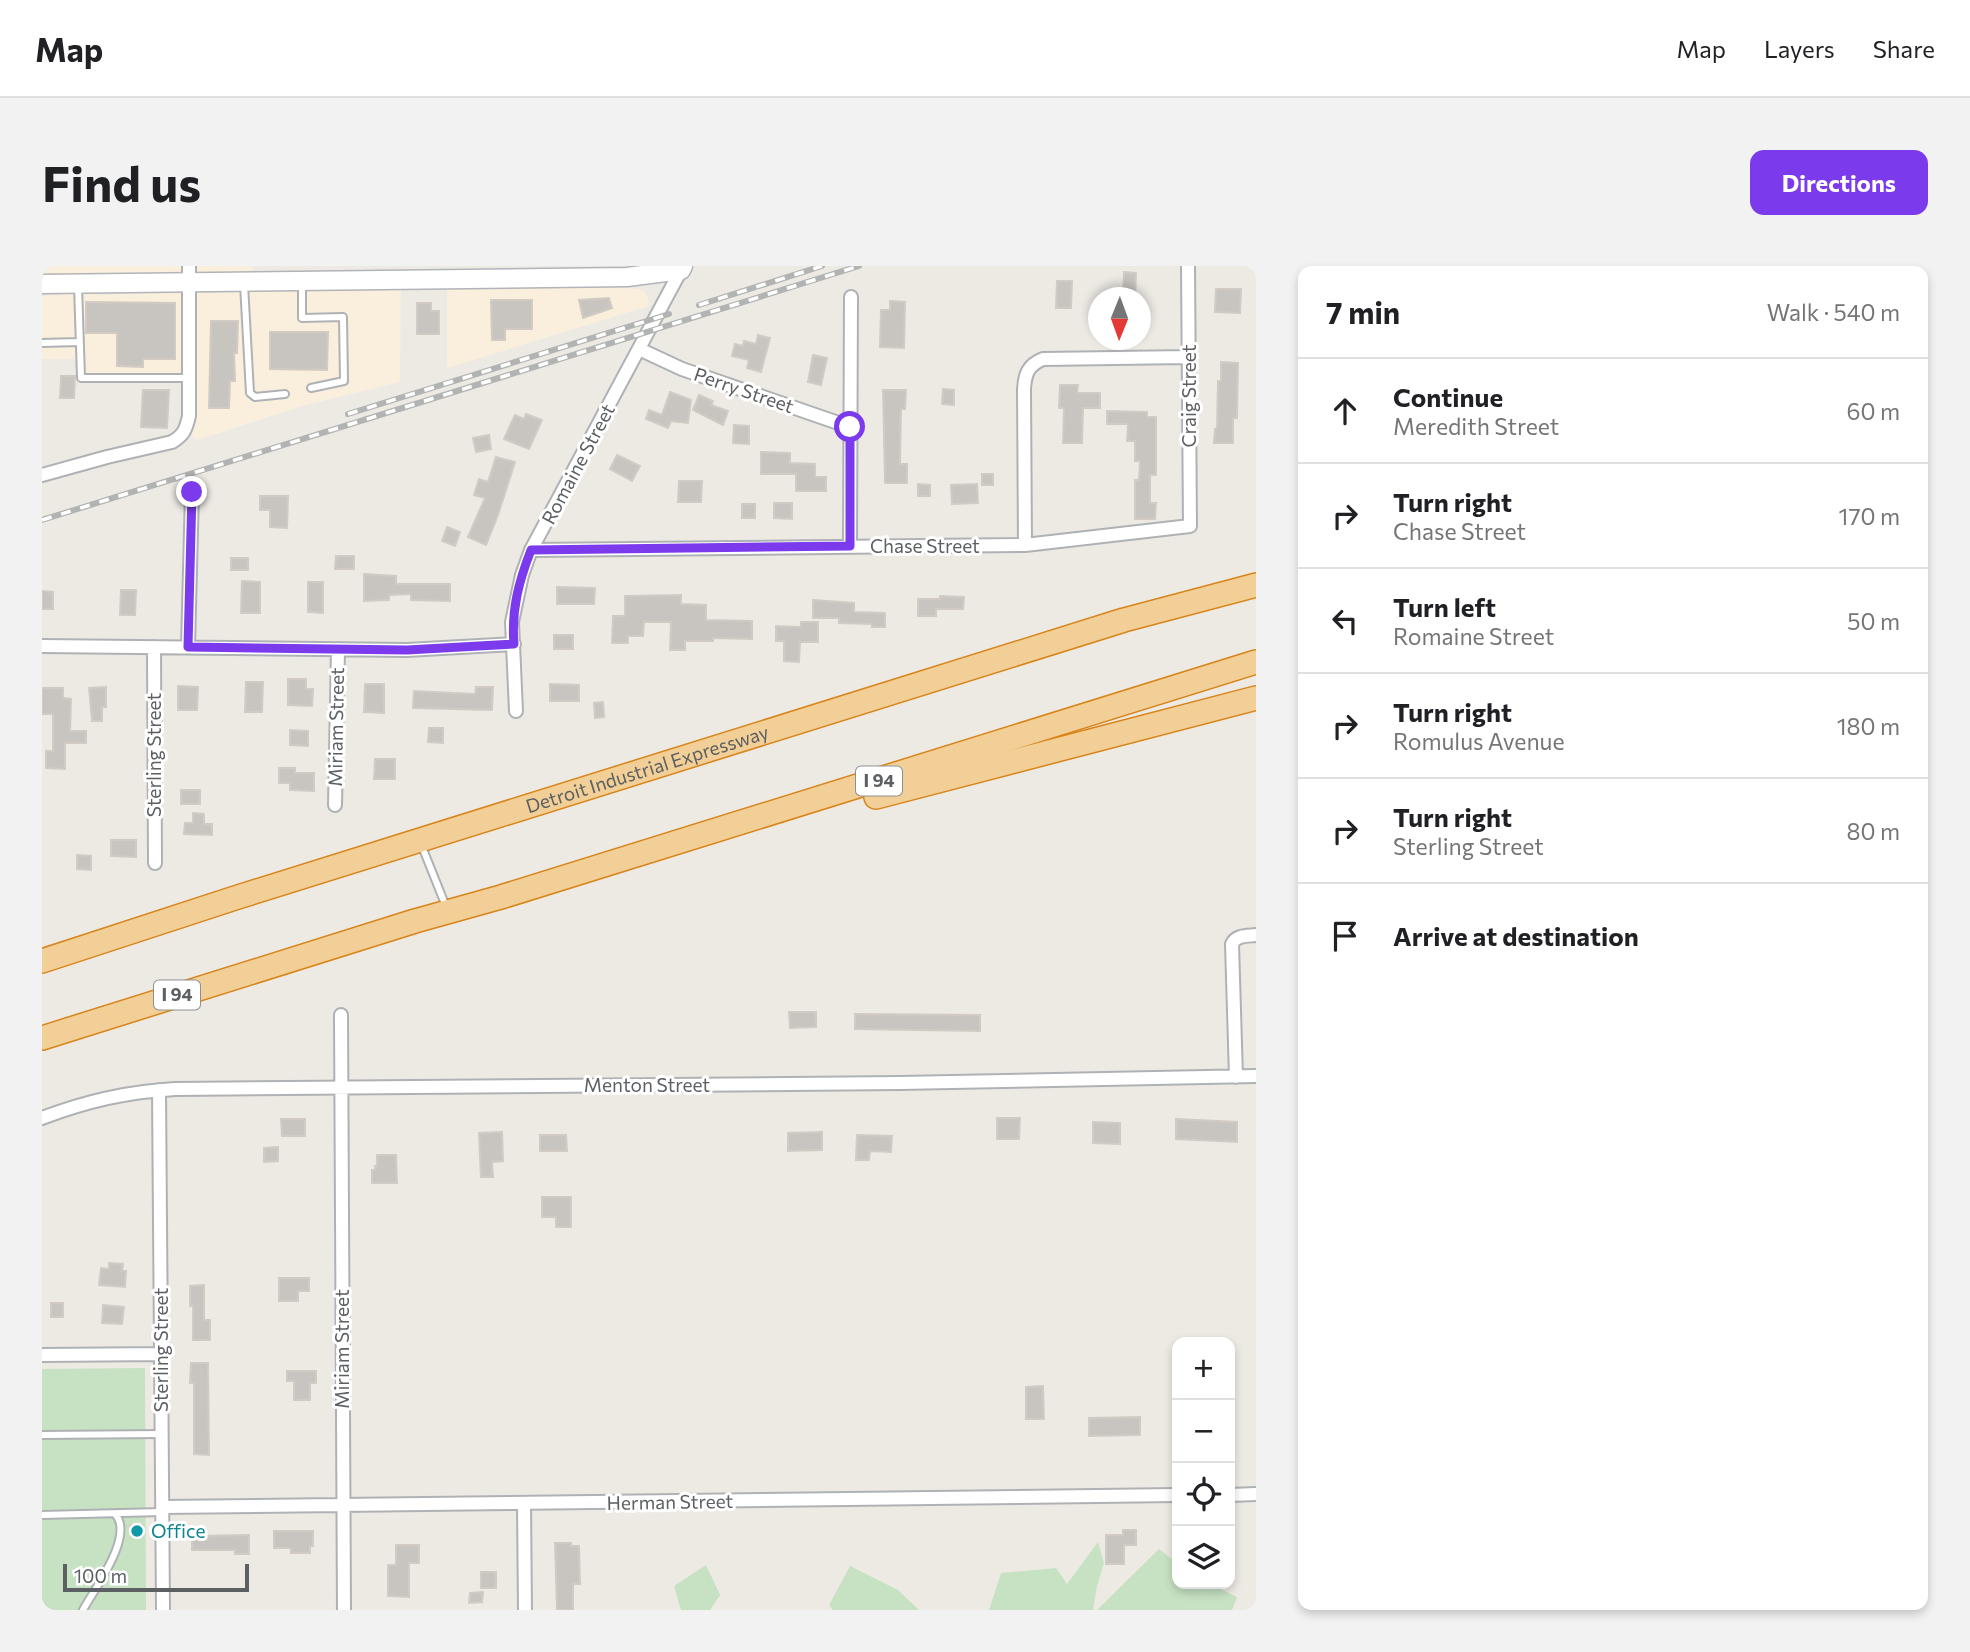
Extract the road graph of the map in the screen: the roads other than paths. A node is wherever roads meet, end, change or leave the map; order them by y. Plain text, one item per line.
1 (1188, 266) edge
2 (682, 268) edge
3 (189, 275) edge
4 (302, 281) junction
5 (244, 282) junction
6 (78, 283) junction
7 (42, 284) edge
8 (851, 297) dead end
9 (78, 342) junction
10 (42, 343) edge
11 (639, 349) junction
12 (1188, 357) junction
13 (189, 378) junction
14 (311, 388) dead end
15 (285, 394) dead end
16 (850, 427) junction
17 (42, 475) edge
18 (192, 492) dead end
19 (1189, 526) joint
20 (1024, 545) junction
21 (850, 546) junction
22 (531, 550) junction
23 (1256, 576) edge
24 (1256, 585) edge
25 (1195, 600) junction
26 (514, 644) junction
27 (42, 646) edge
28 (154, 647) junction
29 (188, 647) junction
30 (338, 649) junction
31 (1256, 662) edge
32 (1256, 698) edge
33 (516, 711) dead end
34 (335, 806) dead end
35 (420, 841) junction
36 (155, 863) dead end
37 (501, 897) junction
38 (448, 911) junction
39 (1256, 935) edge
40 (42, 961) edge
41 (341, 1015) dead end
42 (42, 1038) edge
43 (1256, 1076) edge
44 (1236, 1077) junction
45 (341, 1088) junction
46 (159, 1090) junction
47 (42, 1118) edge
48 (161, 1354) junction
49 (42, 1355) edge
50 (162, 1434) junction
51 (42, 1435) edge
52 (1256, 1494) edge
53 (1172, 1495) edge
54 (1235, 1495) edge
55 (524, 1504) junction
56 (343, 1505) junction
57 (162, 1509) junction
58 (115, 1514) junction
59 (42, 1515) edge
60 (83, 1610) edge
61 (163, 1610) edge
62 (344, 1610) edge
63 (525, 1610) edge

1 - 12 street, Craig Street
2 - 4 main road
2 - 11 street, Romaine Street
3 - 5 main road
3 - 6 main road
3 - 13 street
4 - 5 main road
4 - 14 lane
5 - 15 lane
6 - 7 main road
6 - 9 lane
8 - 16 street
9 - 10 lane
9 - 13 lane
11 - 16 street, Perry Street
11 - 22 street, Romaine Street
12 - 19 street, Craig Street
12 - 20 street
13 - 17 street
16 - 21 street
18 - 29 street
19 - 20 street, Chase Street
20 - 21 street, Chase Street
21 - 22 street, Chase Street
22 - 26 street, Romaine Street
23 - 25 highway
24 - 25 highway, Detroit Industrial Expressway
25 - 35 highway, Detroit Industrial Expressway
26 - 30 street
26 - 33 street, Romaine Street
27 - 28 street
28 - 29 street
28 - 36 street, Sterling Street
29 - 30 street
30 - 34 street, Miriam Street
31 - 37 highway, I 94
32 - 37 highway
35 - 38 lane
35 - 40 highway, Detroit Industrial Expressway
37 - 38 highway, I 94
38 - 42 highway, I 94
39 - 44 street
41 - 45 street, Miriam Street
43 - 44 street, Menton Street
44 - 45 street, Menton Street
45 - 46 street, Menton Street
45 - 56 street, Miriam Street
46 - 47 street, Menton Street
46 - 48 street, Sterling Street
48 - 49 street
48 - 50 street, Sterling Street
50 - 51 lane
50 - 57 street, Sterling Street
52 - 54 street
53 - 55 street, Herman Street
55 - 56 street, Herman Street
55 - 63 street
56 - 57 street, Herman Street
56 - 62 street, Miriam Street
57 - 58 lane
57 - 61 street, Sterling Street
58 - 59 lane
58 - 60 lane

